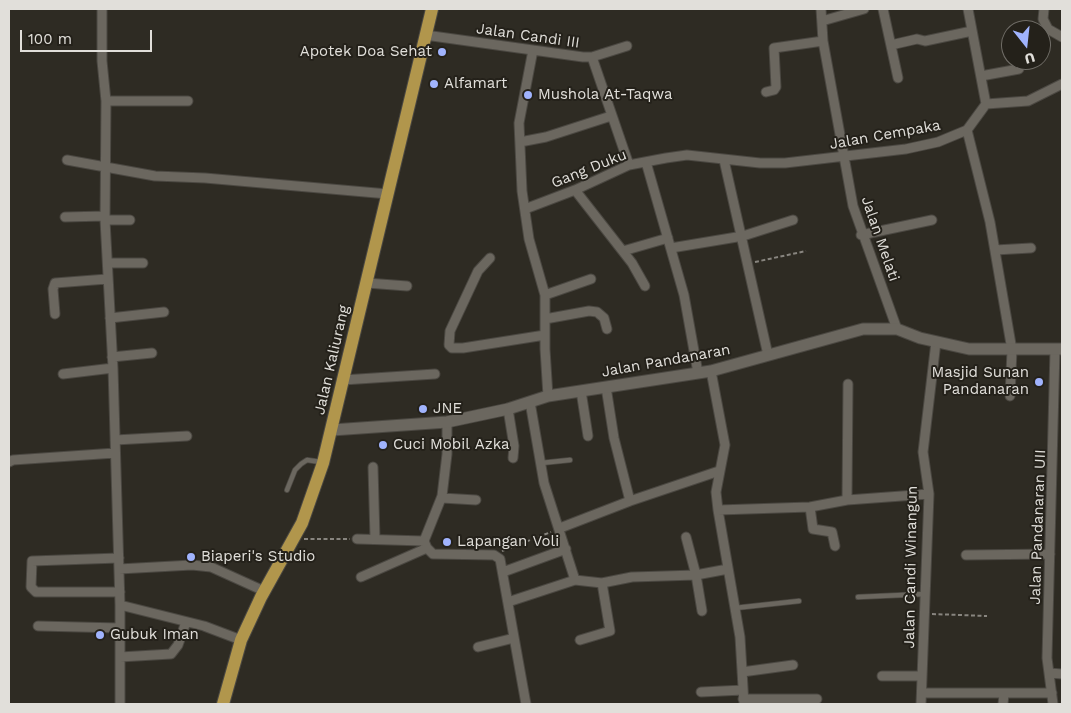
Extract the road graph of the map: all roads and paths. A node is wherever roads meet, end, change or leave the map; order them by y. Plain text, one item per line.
1 (102, 9) edge
2 (432, 9) edge
3 (820, 9) edge
4 (864, 9) edge
5 (883, 9) edge
6 (968, 9) edge
7 (1044, 9) edge
8 (822, 22) junction
9 (972, 31) junction
10 (425, 35) junction
11 (1062, 37) edge
12 (823, 41) junction
13 (891, 45) junction
14 (627, 46) dead end
15 (534, 50) junction
16 (592, 57) junction
17 (1013, 70) edge
18 (980, 76) junction
19 (898, 78) dead end
20 (1062, 84) edge
21 (766, 92) dead end
22 (106, 101) junction
23 (188, 101) dead end
24 (986, 104) junction
25 (611, 116) junction
26 (967, 130) junction
27 (520, 142) junction
28 (842, 156) junction
29 (67, 160) dead end
30 (724, 160) junction
31 (646, 162) junction
32 (629, 165) junction
33 (105, 166) junction
34 (575, 190) junction
35 (388, 194) junction
36 (524, 209) junction
37 (65, 218) dead end
38 (105, 218) junction
39 (130, 220) dead end
40 (793, 220) dead end
41 (932, 220) dead end
42 (861, 235) junction
43 (743, 236) junction
44 (668, 238) junction
45 (671, 248) junction
46 (1031, 248) dead end
47 (995, 250) junction
48 (623, 251) junction
49 (806, 251) dead end
50 (490, 258) dead end
51 (109, 263) junction
52 (143, 263) dead end
53 (748, 264) junction
54 (107, 279) junction
55 (591, 279) dead end
56 (366, 283) junction
57 (407, 286) dead end
58 (645, 286) dead end
59 (545, 295) junction
60 (164, 312) dead end
61 (55, 314) dead end
62 (110, 318) junction
63 (545, 320) junction
64 (897, 329) junction
65 (607, 330) dead end
66 (545, 335) junction
67 (936, 342) junction
68 (1059, 349) edge
69 (1012, 350) junction
70 (152, 353) dead end
71 (768, 355) junction
72 (112, 357) junction
73 (113, 368) junction
74 (711, 371) junction
75 (63, 374) dead end
76 (435, 374) dead end
77 (698, 374) junction
78 (343, 380) junction
79 (848, 384) dead end
80 (606, 387) junction
81 (581, 391) junction
82 (548, 396) junction
83 (1010, 396) dead end
84 (530, 402) junction
85 (1059, 407) edge
86 (508, 408) junction
87 (447, 422) junction
88 (332, 430) junction
89 (187, 436) dead end
90 (588, 436) dead end
91 (115, 440) junction
92 (116, 453) junction
93 (514, 458) dead end
94 (570, 460) dead end
95 (9, 462) edge
96 (323, 463) junction
97 (541, 463) junction
98 (373, 467) dead end
99 (719, 471) junction
100 (287, 490) dead end
101 (930, 494) junction
102 (442, 498) junction
103 (476, 500) dead end
104 (630, 500) junction
105 (847, 500) junction
106 (810, 507) junction
107 (718, 510) junction
108 (560, 528) junction
109 (686, 537) dead end
110 (295, 538) junction
111 (357, 538) joint
112 (375, 538) junction
113 (425, 544) junction
114 (835, 546) dead end
115 (566, 549) junction
116 (966, 554) dead end
117 (1050, 554) junction
118 (491, 555) junction
119 (118, 558) junction
120 (119, 569) junction
121 (728, 569) junction
122 (503, 572) junction
123 (696, 575) junction
124 (361, 577) dead end
125 (575, 580) junction
126 (602, 583) junction
127 (264, 591) junction
128 (120, 592) junction
129 (925, 594) junction
130 (858, 597) dead end
131 (799, 601) dead end
132 (508, 602) junction
133 (120, 605) junction
134 (733, 608) junction
135 (702, 611) dead end
136 (924, 614) junction
137 (987, 616) dead end
138 (186, 622) junction
139 (38, 626) dead end
140 (120, 628) junction
141 (514, 638) junction
142 (241, 640) junction
143 (580, 640) dead end
144 (478, 647) dead end
145 (120, 657) junction
146 (793, 665) dead end
147 (742, 672) junction
148 (1050, 673) junction
149 (1062, 674) edge
150 (882, 676) dead end
151 (922, 676) junction
152 (701, 692) dead end
153 (922, 692) junction
154 (1052, 693) junction
155 (1004, 694) junction
156 (743, 698) edge
157 (817, 699) dead end
158 (120, 704) edge
159 (223, 704) edge
160 (526, 704) edge
161 (921, 704) edge
162 (1003, 704) edge
163 (1053, 704) edge

1 - 22 street
2 - 10 main road, Jalan Kaliurang
3 - 8 street, Jalan Melati
4 - 8 street
5 - 13 street
6 - 9 street
7 - 11 street
8 - 12 street, Jalan Melati
9 - 13 street
9 - 18 street
10 - 15 street, Jalan Candi III
10 - 35 main road, Jalan Kaliurang
12 - 21 street
12 - 28 street, Jalan Melati
13 - 19 street
14 - 16 street, Jalan Candi III
15 - 16 street, Jalan Candi III
15 - 27 street
16 - 25 street
17 - 18 street
18 - 24 street
20 - 24 street
22 - 23 street
22 - 33 street
24 - 26 street
25 - 27 street
25 - 32 street
26 - 28 street, Jalan Cempaka
26 - 47 street
27 - 36 street
28 - 30 street, Jalan Cempaka
28 - 42 street, Jalan Melati
29 - 33 street
30 - 31 street, Gang Duku
30 - 43 street
31 - 32 street, Gang Duku
31 - 44 street
32 - 34 street, Gang Duku
33 - 35 street
33 - 38 street
34 - 36 street, Gang Duku
34 - 48 street
35 - 56 main road, Jalan Kaliurang
36 - 59 street
37 - 38 street
38 - 39 street
38 - 51 street
40 - 43 street
41 - 42 street
42 - 64 street, Jalan Melati
43 - 45 street
43 - 53 street
44 - 45 street
44 - 48 street
45 - 77 street
46 - 47 street
47 - 69 street
48 - 58 street
49 - 53 path
50 - 66 street
51 - 52 street
51 - 54 street
53 - 71 street
54 - 61 street
54 - 62 street
55 - 59 street
56 - 57 street
56 - 78 main road, Jalan Kaliurang
59 - 63 street
60 - 62 street
62 - 72 street
63 - 65 street
63 - 66 street
64 - 67 main road, Jalan Pandanaran
64 - 71 main road, Jalan Pandanaran
66 - 82 street
67 - 69 main road, Jalan Pandanaran
67 - 101 street, Jalan Candi Winangun
68 - 69 main road, Jalan Pandanaran
68 - 85 street, Jalan Pandanaran UII
69 - 83 street
70 - 72 street
71 - 74 main road, Jalan Pandanaran
72 - 73 street
73 - 75 street
73 - 91 street
74 - 77 main road, Jalan Pandanaran
74 - 99 street
76 - 78 street
77 - 80 main road, Jalan Pandanaran
78 - 88 main road, Jalan Kaliurang
79 - 105 street
80 - 81 main road, Jalan Pandanaran
80 - 104 street
81 - 82 main road, Jalan Pandanaran
81 - 90 street
82 - 84 main road, Jalan Pandanaran
84 - 86 main road, Jalan Pandanaran
84 - 97 street
85 - 117 street, Jalan Pandanaran UII
86 - 87 main road, Jalan Pandanaran
86 - 93 street
87 - 88 main road, Jalan Pandanaran
87 - 102 street
88 - 96 main road, Jalan Kaliurang
89 - 91 street
91 - 92 street
92 - 95 street
92 - 119 street
94 - 97 lane
96 - 100 lane
96 - 110 main road, Jalan Kaliurang
97 - 108 street
98 - 112 street
99 - 104 street
99 - 107 street
101 - 105 street
101 - 129 street, Jalan Candi Winangun
102 - 103 street
102 - 113 street
104 - 108 street
105 - 106 street
106 - 107 street
106 - 114 street
107 - 121 street
108 - 115 street
108 - 118 path
109 - 123 street
110 - 111 path
110 - 127 main road, Jalan Kaliurang
111 - 112 street
112 - 113 street
113 - 118 street
113 - 124 street
115 - 122 street
115 - 125 street
116 - 117 street
117 - 148 street, Jalan Pandanaran UII
118 - 122 street
119 - 120 street
119 - 128 street
120 - 127 street
120 - 128 street
121 - 123 street
121 - 134 street
122 - 132 street
123 - 126 street
123 - 135 street
125 - 126 street
125 - 132 street
126 - 143 street
127 - 142 main road, Jalan Kaliurang
128 - 133 street
129 - 130 lane
129 - 136 street, Jalan Candi Winangun
131 - 134 lane
132 - 141 street
133 - 138 street
133 - 140 street
134 - 147 street
136 - 137 path
136 - 151 street, Jalan Candi Winangun
138 - 142 street
138 - 145 street
139 - 140 street
140 - 145 street
141 - 144 street
141 - 160 street
142 - 159 main road, Jalan Kaliurang
145 - 158 street
146 - 147 street
147 - 156 street
148 - 149 street
148 - 154 street, Jalan Pandanaran UII
150 - 151 street
151 - 153 street, Jalan Candi Winangun
152 - 156 street
153 - 155 street
153 - 161 street, Jalan Candi Winangun
154 - 155 street
154 - 163 street, Jalan Pandanaran UII
155 - 162 street
156 - 157 street

